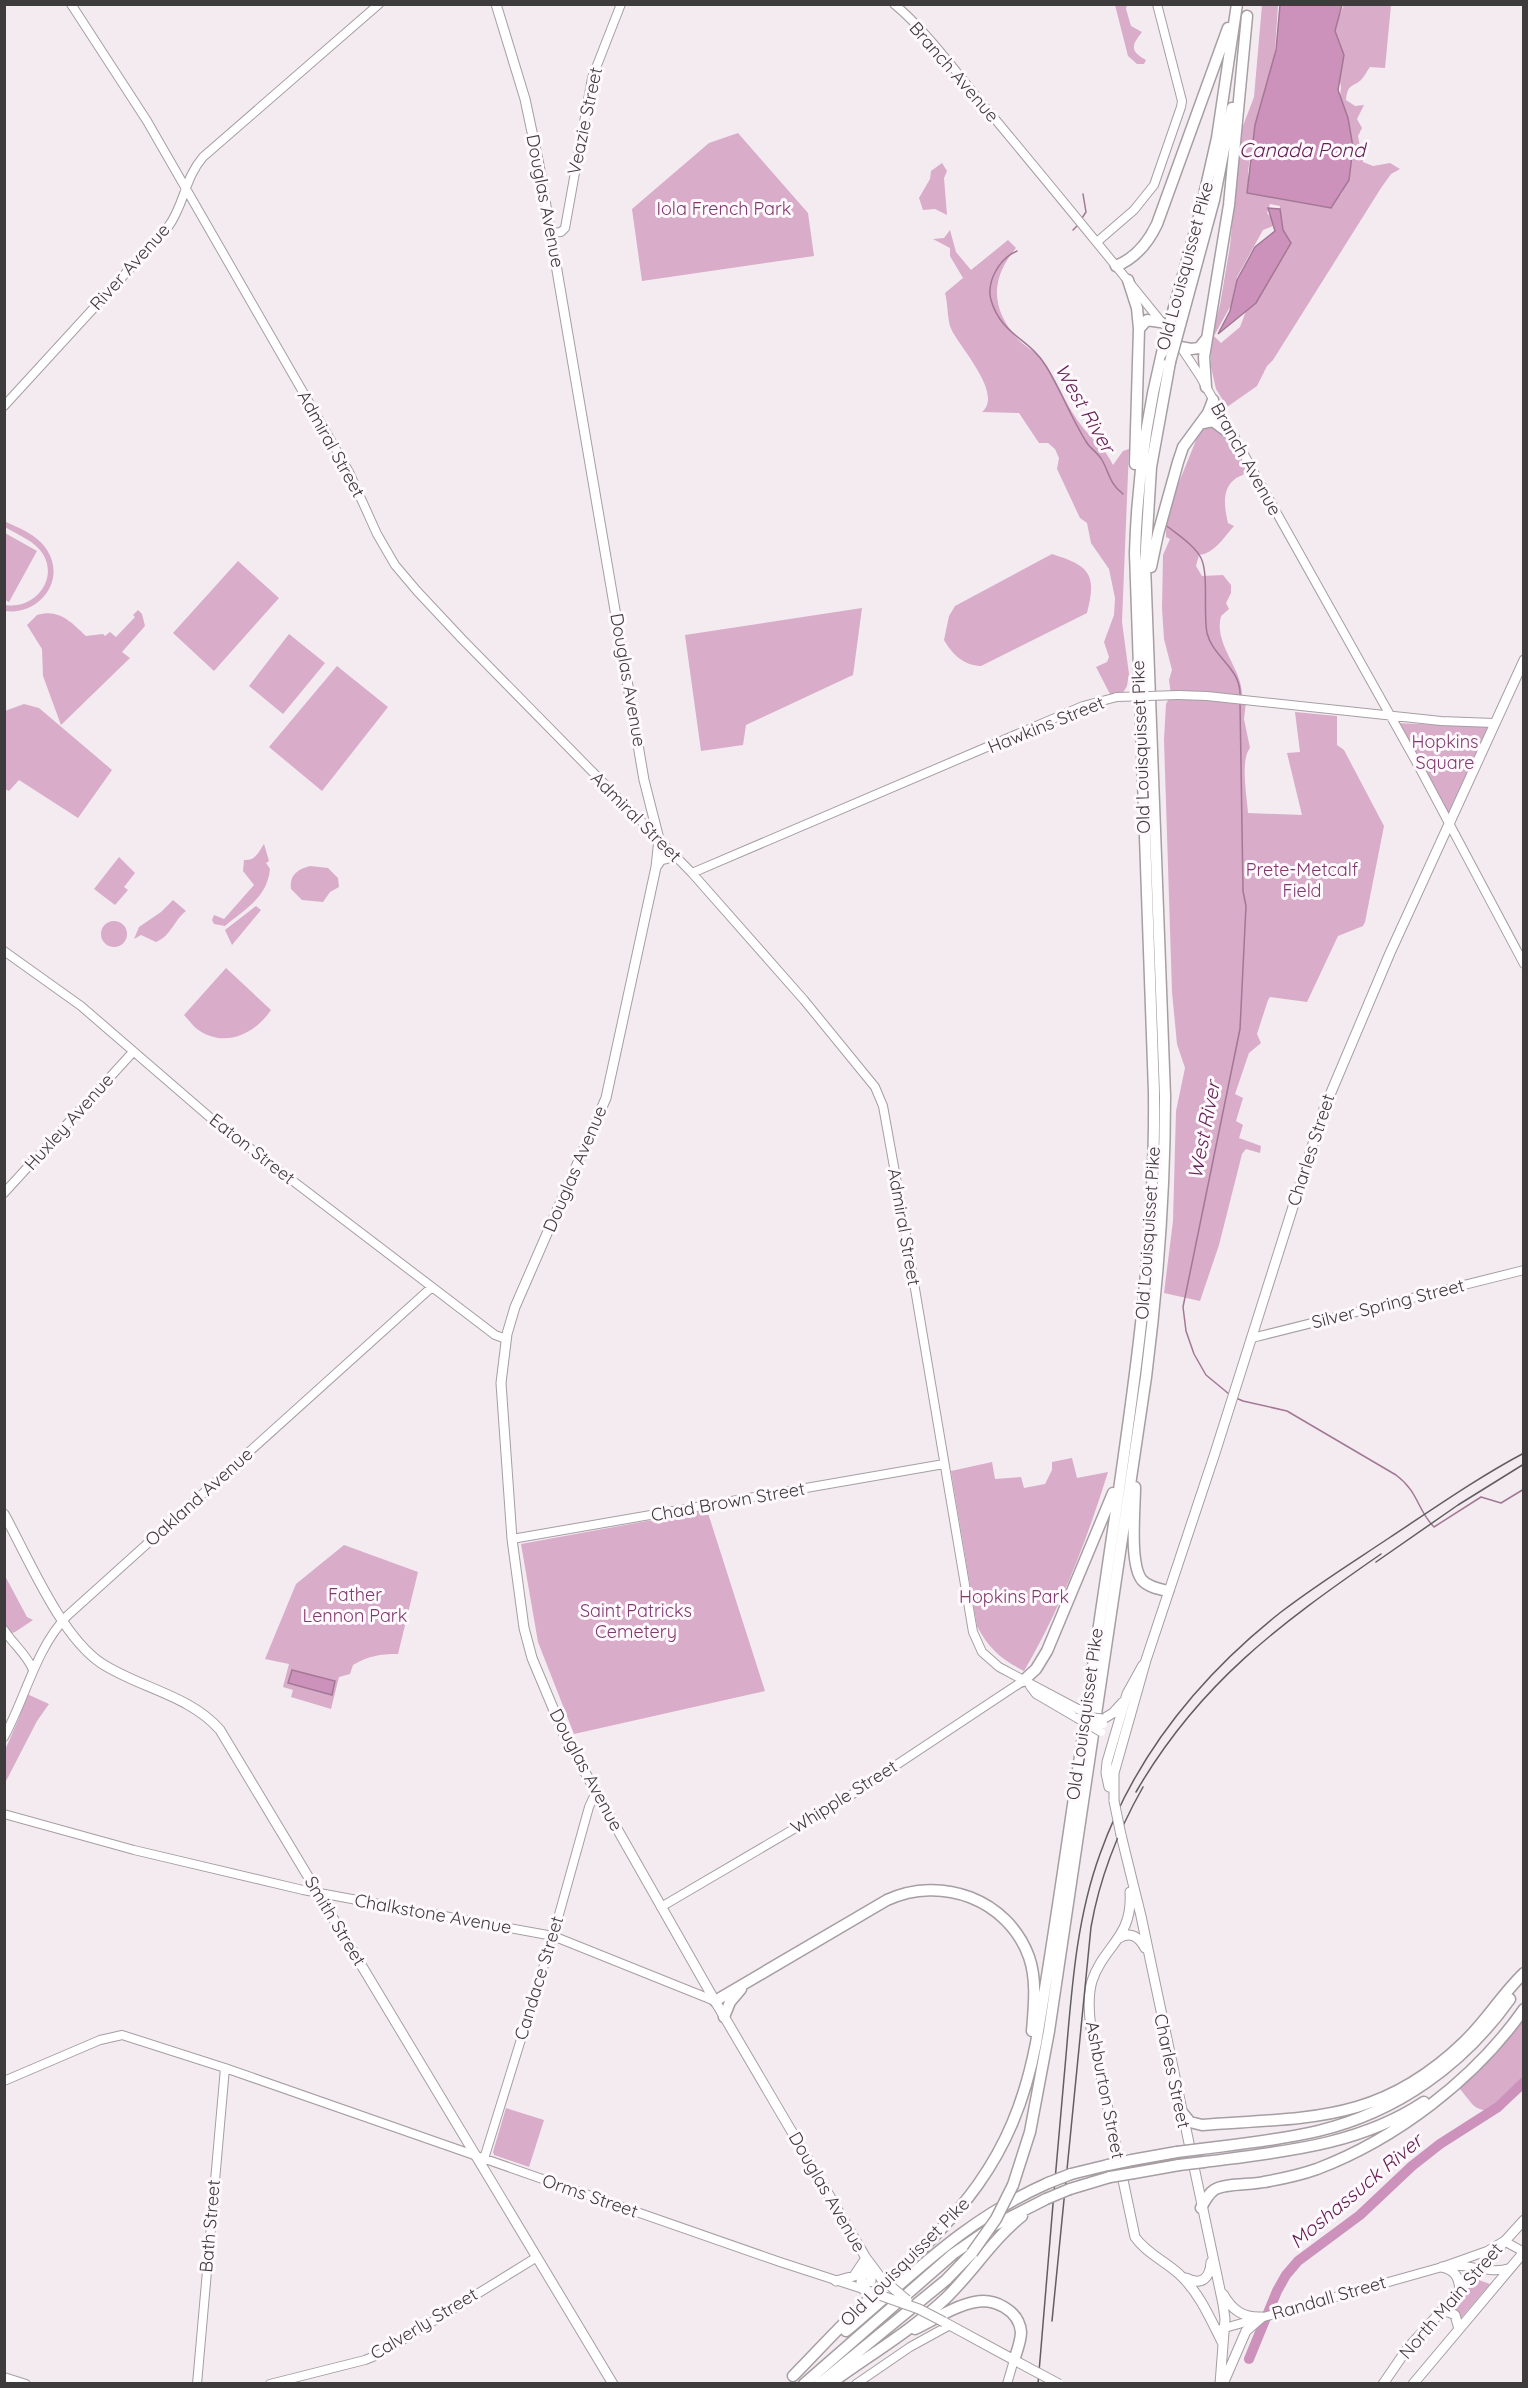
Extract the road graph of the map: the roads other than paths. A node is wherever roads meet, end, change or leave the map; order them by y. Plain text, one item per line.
1 (71, 4) edge
2 (379, 4) edge
3 (496, 4) edge
4 (621, 4) edge
5 (894, 4) edge
6 (1157, 4) edge
7 (1237, 4) edge
8 (1248, 10) edge
9 (185, 189) junction
10 (552, 233) junction
11 (1097, 242) junction
12 (1116, 266) junction
13 (1128, 280) junction
14 (1160, 322) junction
15 (1139, 329) junction
16 (1207, 338) junction
17 (1180, 347) junction
18 (1206, 387) junction
19 (1213, 400) junction
20 (4, 406) edge
21 (1199, 424) junction
22 (1233, 436) junction
23 (1136, 520) junction
24 (1146, 600) junction
25 (1524, 660) edge
26 (1389, 714) junction
27 (1494, 723) junction
28 (1449, 824) junction
29 (659, 839) junction
30 (676, 856) junction
31 (656, 867) junction
32 (692, 873) junction
33 (4, 951) edge
34 (1524, 964) edge
35 (133, 1052) junction
36 (4, 1193) edge
37 (1524, 1270) edge
38 (432, 1287) junction
39 (1252, 1338) junction
40 (506, 1339) junction
41 (1129, 1453) junction
42 (944, 1464) junction
43 (4, 1514) edge
44 (512, 1539) junction
45 (1168, 1591) junction
46 (62, 1621) junction
47 (4, 1630) edge
48 (1146, 1660) junction
49 (33, 1670) junction
50 (1027, 1684) junction
51 (1127, 1694) junction
52 (1077, 1714) junction
53 (1100, 1723) junction
54 (4, 1737) edge
55 (1119, 1738) junction
56 (596, 1792) junction
57 (4, 1814) edge
58 (1129, 1874) junction
59 (318, 1893) junction
60 (661, 1907) junction
61 (553, 1936) junction
62 (1119, 1938) junction
63 (1147, 1950) junction
64 (1524, 1973) edge
65 (753, 1978) junction
66 (1524, 1978) edge
67 (715, 2001) junction
68 (1524, 2009) edge
69 (724, 2017) junction
70 (225, 2068) junction
71 (4, 2081) edge
72 (1457, 2081) junction
73 (1026, 2086) junction
74 (1180, 2110) junction
75 (481, 2160) junction
76 (1046, 2199) junction
77 (1201, 2208) junction
78 (1524, 2220) edge
79 (1504, 2241) junction
80 (1524, 2252) edge
81 (1212, 2255) junction
82 (537, 2257) junction
83 (868, 2261) junction
84 (1442, 2267) junction
85 (1510, 2268) junction
86 (1479, 2270) junction
87 (1179, 2274) junction
88 (836, 2281) junction
89 (1219, 2288) junction
90 (865, 2290) junction
91 (1460, 2291) junction
92 (919, 2309) junction
93 (1441, 2312) junction
94 (1262, 2317) junction
95 (947, 2324) junction
96 (1220, 2329) junction
97 (1459, 2329) junction
98 (887, 2342) junction
99 (1014, 2360) junction
100 (793, 2376) junction
101 (4, 2377) edge
102 (1384, 2382) edge
103 (26, 2384) edge
104 (197, 2384) edge
105 (270, 2384) edge
106 (613, 2384) edge
107 (784, 2384) edge
108 (804, 2384) edge
109 (819, 2384) edge
110 (830, 2384) edge
111 (856, 2384) edge
112 (1007, 2384) edge
113 (1059, 2384) edge
114 (1221, 2384) edge
115 (1413, 2384) edge

1 - 9 main road, Admiral Street
2 - 9 main road, River Avenue
3 - 10 main road, Douglas Avenue
4 - 10 main road, Veazie Street
5 - 11 main road, Branch Avenue
6 - 11 main road
7 - 12 highway
7 - 23 highway, Old Louisquisset Pike, bridge
8 - 16 highway
8 - 24 highway, Old Louisquisset Pike, bridge
9 - 20 main road, River Avenue
9 - 29 main road, Admiral Street
10 - 29 main road, Douglas Avenue
11 - 12 main road, Branch Avenue
12 - 13 main road, Branch Avenue
13 - 14 main road, Branch Avenue
13 - 15 highway
14 - 15 highway
14 - 17 main road, Branch Avenue
15 - 23 highway
16 - 17 highway
16 - 18 highway
17 - 18 main road, Branch Avenue
18 - 19 main road, Branch Avenue
19 - 21 highway
19 - 22 main road, Branch Avenue
21 - 22 highway
21 - 24 highway
22 - 26 main road, Branch Avenue
23 - 41 highway, Old Louisquisset Pike
24 - 41 highway, Old Louisquisset Pike
25 - 27 main road, Charles Street
26 - 27 main road, Hawkins Street
26 - 28 main road, Branch Avenue
26 - 32 main road, Hawkins Street, bridge
27 - 28 main road, Charles Street
28 - 34 main road, Branch Avenue
28 - 39 main road, Charles Street
29 - 30 main road, Admiral Street
29 - 31 main road, Douglas Avenue
30 - 31 main road
30 - 32 main road, Admiral Street
31 - 40 main road, Douglas Avenue
32 - 42 main road, Admiral Street
33 - 35 main road, Eaton Street
35 - 36 main road, Huxley Avenue
35 - 38 main road, Eaton Street
37 - 39 main road, Silver Spring Street
38 - 40 main road, Eaton Street
38 - 46 main road, Oakland Avenue
39 - 45 main road, Charles Street
40 - 44 main road, Douglas Avenue
41 - 45 highway
41 - 50 highway
41 - 73 highway, Old Louisquisset Pike
41 - 109 highway, Old Louisquisset Pike, bridge
42 - 44 main road, Chad Brown Street
42 - 50 main road, Admiral Street
43 - 46 main road, Smith Street
44 - 56 main road, Douglas Avenue
45 - 48 main road, Charles Street
46 - 49 main road, Oakland Avenue
46 - 59 main road, Smith Street
47 - 49 main road
48 - 51 main road, Charles Street
48 - 55 main road, Charles Street
49 - 54 main road, Oakland Avenue
50 - 52 main road, Admiral Street
50 - 60 main road, Whipple Street
51 - 53 main road
51 - 55 main road, Charles Street
52 - 53 main road, Admiral Street, bridge
52 - 53 main road, Admiral Street, bridge
53 - 55 main road, Admiral Street
55 - 58 main road, Charles Street, bridge
56 - 60 main road, Douglas Avenue
56 - 61 main road, Candace Street
57 - 59 main road, Chalkstone Avenue
58 - 62 main road, Ashburton Street
58 - 63 main road, Charles Street
59 - 61 main road, Chalkstone Avenue
59 - 75 main road, Smith Street
60 - 67 main road, Douglas Avenue
61 - 67 main road, Chalkstone Avenue
61 - 75 main road, Candace Street
62 - 63 main road
62 - 87 main road, Ashburton Street
63 - 74 main road, Charles Street
64 - 74 highway
65 - 67 highway
65 - 69 highway
65 - 73 highway
66 - 100 highway, bridge
67 - 69 main road, Douglas Avenue
68 - 72 highway
69 - 83 main road, Douglas Avenue
70 - 71 main road, Orms Street
70 - 75 main road, Orms Street
70 - 104 main road, Bath Street
72 - 76 highway, bridge
72 - 77 highway
73 - 100 highway, Old Louisquisset Pike
74 - 77 main road, Charles Street
75 - 82 main road, Smith Street
75 - 88 main road, Orms Street
76 - 98 highway
76 - 108 highway
77 - 81 main road, Charles Street
78 - 79 main road, North Main Street
79 - 80 main road
79 - 84 main road, Randall Street
79 - 86 main road, North Main Street
80 - 85 main road, North Main Street
81 - 87 main road
81 - 89 main road, Charles Street
82 - 105 main road, Calverly Street
82 - 106 main road, Smith Street
83 - 88 main road
83 - 90 main road, Douglas Avenue
83 - 92 main road, Douglas Avenue, bridge
84 - 86 main road, Randall Street
84 - 91 main road
84 - 94 main road, Randall Street
85 - 86 main road, Randall Street
85 - 97 main road, North Main Street
86 - 91 main road, North Main Street
87 - 96 main road
88 - 90 main road, Orms Street
89 - 94 main road
89 - 96 main road, Charles Street
90 - 92 main road, Orms Street, bridge
91 - 93 main road, North Main Street
92 - 95 main road, Orms Street, bridge
93 - 97 main road
93 - 102 main road, North Main Street
94 - 96 main road, Randall Street
94 - 114 main road
95 - 99 main road, Orms Street
95 - 111 main road
96 - 114 main road, Charles Street
97 - 115 main road, North Main Street
98 - 99 highway
98 - 110 highway
99 - 112 main road
99 - 113 main road, Orms Street, bridge
100 - 107 highway
101 - 103 main road

